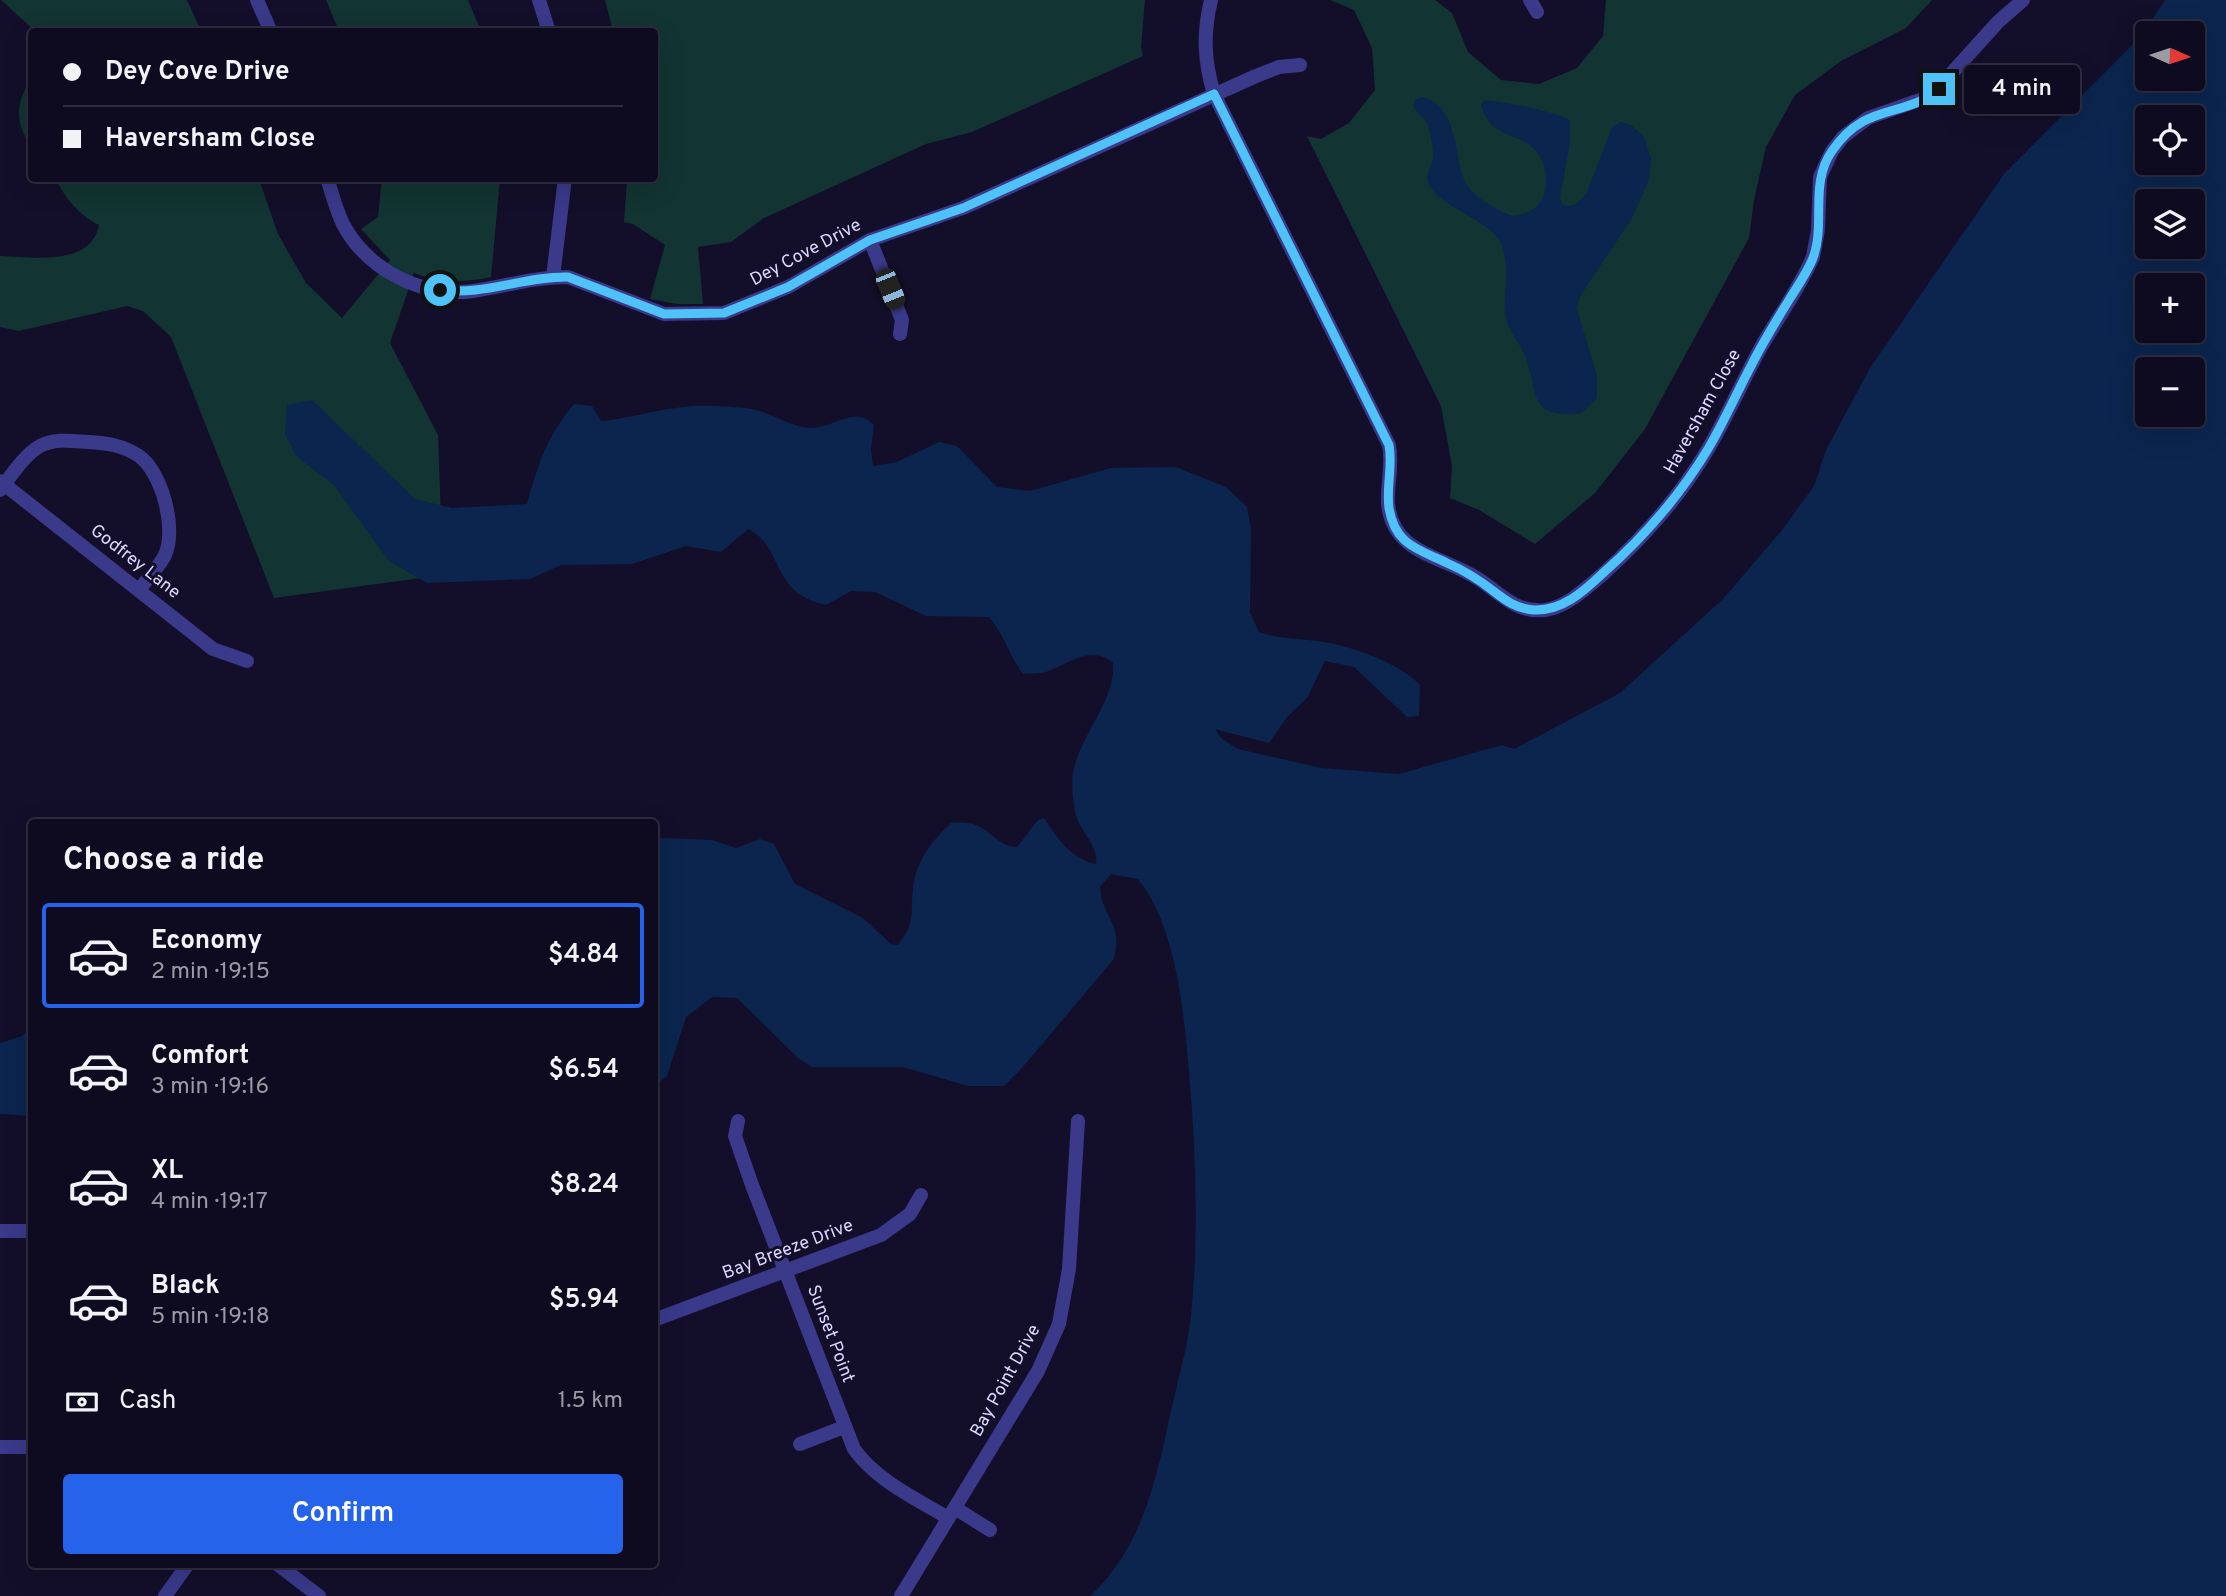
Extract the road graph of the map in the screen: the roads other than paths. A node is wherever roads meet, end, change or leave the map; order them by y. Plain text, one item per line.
1 (257, 0) edge
2 (539, 0) edge
3 (1211, 0) edge
4 (2023, 0) edge
5 (269, 28) edge
6 (548, 28) edge
7 (1300, 65) dead end
8 (1214, 94) junction
9 (329, 182) edge
10 (565, 182) edge
11 (870, 240) junction
12 (553, 277) junction
13 (900, 334) dead end
14 (2, 485) edge
15 (139, 590) junction
16 (247, 661) dead end
17 (738, 1121) dead end
18 (1078, 1121) dead end
19 (921, 1195) dead end
20 (0, 1231) edge
21 (28, 1231) edge
22 (786, 1271) junction
23 (658, 1319) edge
24 (844, 1427) junction
25 (800, 1444) dead end
26 (0, 1447) edge
27 (28, 1447) edge
28 (952, 1513) junction
29 (990, 1530) dead end
30 (185, 1568) edge
31 (282, 1568) edge
32 (165, 1596) edge
33 (319, 1596) edge
34 (901, 1596) edge

1 - 5 street
2 - 6 street
3 - 8 street, Haversham Close
4 - 8 street, Haversham Close
7 - 8 street, Dey Cove Drive
8 - 11 street, Dey Cove Drive
9 - 12 street, Dey Cove Drive
10 - 12 street
11 - 12 street, Dey Cove Drive
11 - 13 street
14 - 15 street, Godfrey Lane
14 - 15 street
15 - 16 street, Godfrey Lane
17 - 22 street, Sunset Point
18 - 28 street, Bay Point Drive
19 - 22 street, Bay Breeze Drive
20 - 21 street
22 - 23 street, Bay Breeze Drive
22 - 24 street, Sunset Point
24 - 25 street
24 - 28 street, Sunset Point
26 - 27 street
28 - 29 street, Sunset Point
28 - 34 street, Bay Point Drive
30 - 32 street
31 - 33 street

